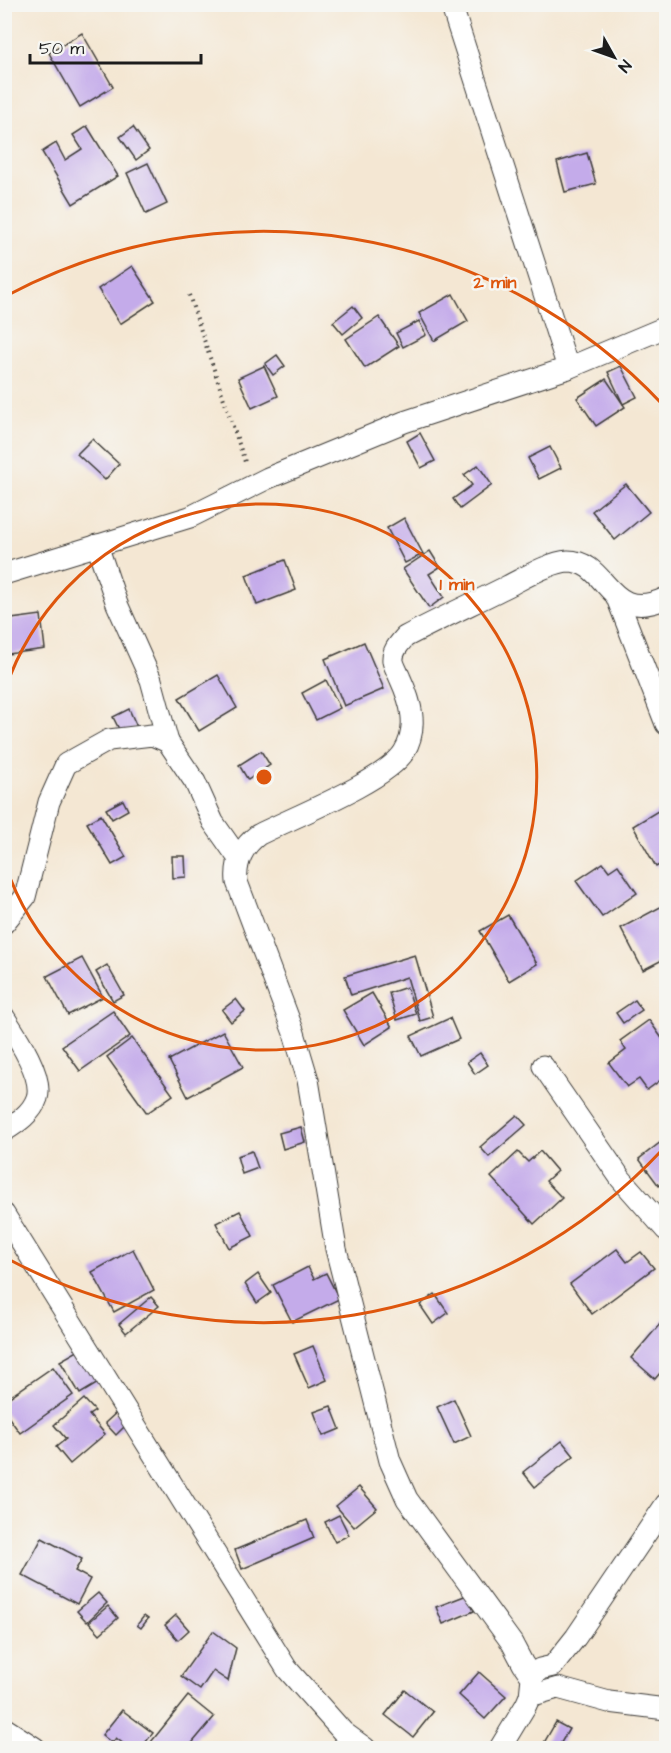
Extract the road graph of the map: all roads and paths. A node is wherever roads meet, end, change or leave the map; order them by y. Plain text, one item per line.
1 (452, 4) edge
2 (189, 295) dead end
3 (666, 327) edge
4 (568, 368) junction
5 (254, 486) junction
6 (97, 545) junction
7 (4, 574) edge
8 (616, 598) junction
9 (666, 598) edge
10 (666, 724) edge
11 (168, 742) junction
12 (239, 859) junction
13 (4, 923) edge
14 (4, 1017) edge
15 (543, 1066) dead end
16 (4, 1131) edge
17 (4, 1214) edge
18 (666, 1230) edge
19 (666, 1504) edge
20 (552, 1666) junction
21 (531, 1686) junction
22 (558, 1688) junction
23 (666, 1709) edge
24 (4, 1728) edge
25 (35, 1749) edge
26 (365, 1749) edge
27 (500, 1749) edge

1 - 4 street
2 - 5 path
3 - 4 street
4 - 5 street
5 - 6 street
6 - 7 street
6 - 11 street
8 - 9 street
8 - 10 street
8 - 12 street
11 - 12 street
11 - 13 street
12 - 21 street
14 - 16 street
15 - 18 street
17 - 26 street
19 - 20 street
20 - 21 street
20 - 22 street
21 - 22 street
21 - 27 street
22 - 23 street
24 - 25 street

